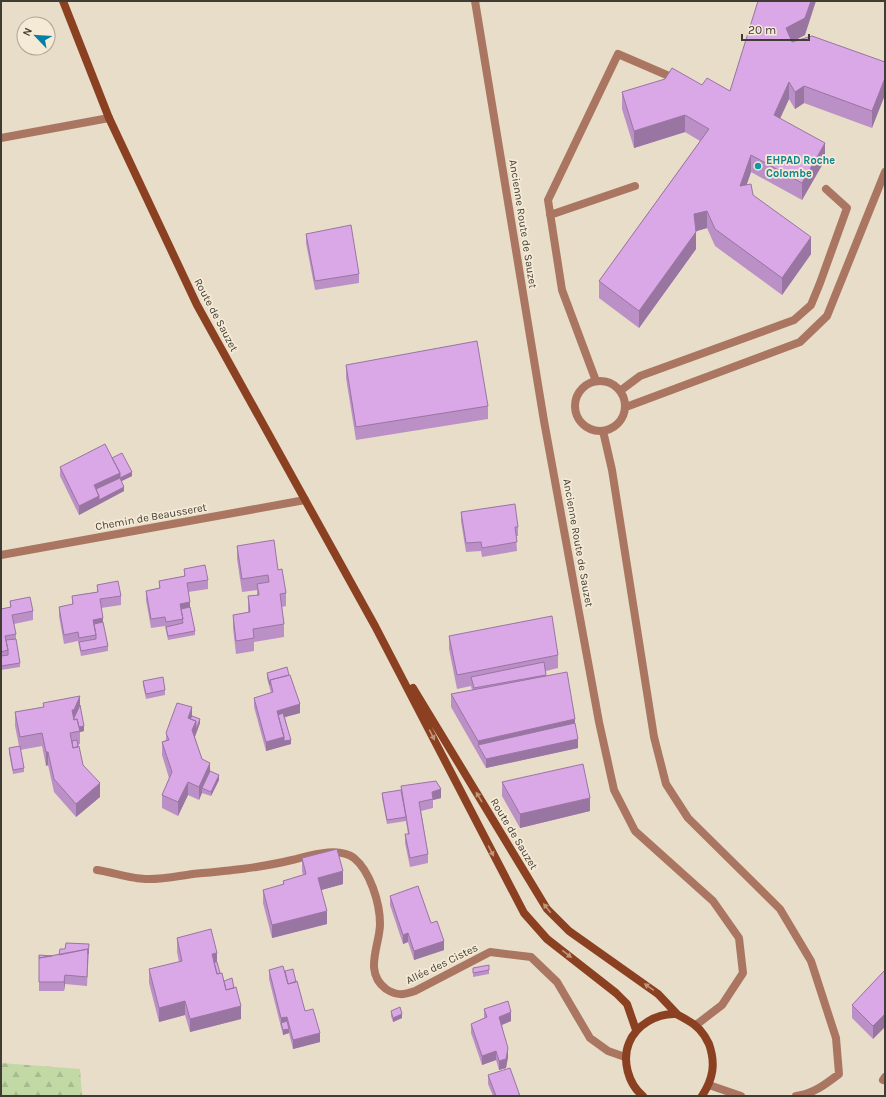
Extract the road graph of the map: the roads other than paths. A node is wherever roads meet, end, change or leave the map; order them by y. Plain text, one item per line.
1 (63, 1) edge
2 (475, 1) edge
3 (681, 82) edge
4 (109, 118) junction
5 (1, 138) edge
6 (885, 172) edge
7 (635, 186) dead end
8 (826, 189) dead end
9 (550, 215) junction
10 (596, 380) junction
11 (620, 390) junction
12 (626, 407) junction
13 (603, 431) junction
14 (305, 500) junction
15 (1, 555) edge
16 (375, 626) junction
17 (97, 870) dead end
18 (677, 1014) junction
19 (696, 1025) junction
20 (636, 1030) junction
21 (626, 1057) junction
22 (709, 1085) junction
23 (643, 1096) edge
24 (702, 1096) edge
25 (741, 1096) edge
26 (796, 1096) edge

1 - 4 main road, Route de Sauzet
2 - 19 street, Ancienne Route de Sauzet
3 - 9 street
4 - 5 street
4 - 14 main road, Route de Sauzet
6 - 12 street
7 - 9 street
8 - 11 street
9 - 10 street
10 - 11 street
10 - 13 street
11 - 12 street
12 - 13 street
13 - 26 street
14 - 15 street, Chemin de Beausseret
14 - 16 main road, Route de Sauzet
18 -> 16 main road, Route de Sauzet
16 -> 20 main road, Route de Sauzet
17 - 21 street, Allée des Cistes
18 - 19 main road, Route de Sauzet
18 - 20 main road
19 - 22 main road
20 - 21 main road
21 - 23 main road
22 - 24 main road
22 - 25 street

